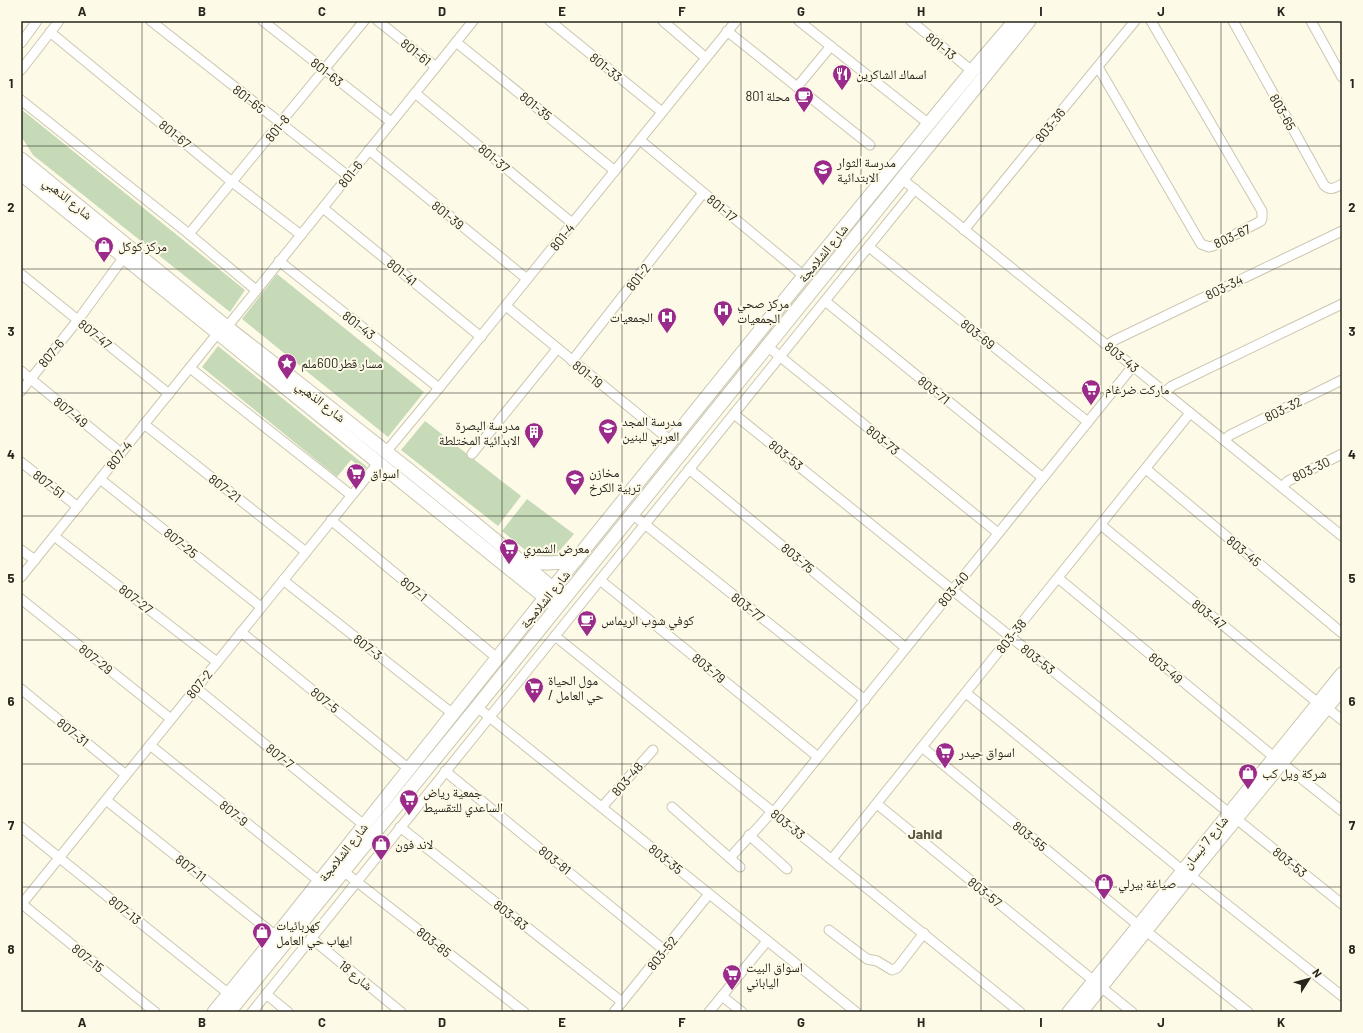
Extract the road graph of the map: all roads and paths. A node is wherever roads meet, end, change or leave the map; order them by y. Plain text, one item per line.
1 (37, 21) edge
2 (59, 21) edge
3 (151, 21) edge
4 (263, 21) edge
5 (364, 21) edge
6 (378, 21) edge
7 (473, 21) edge
8 (550, 21) edge
9 (663, 21) edge
10 (736, 21) edge
11 (799, 21) edge
12 (911, 21) edge
13 (1015, 21) edge
14 (1029, 21) edge
15 (1135, 21) edge
16 (1151, 21) edge
17 (1233, 21) edge
18 (1310, 21) edge
19 (727, 31) junction
20 (50, 32) junction
21 (456, 42) junction
22 (21, 43) edge
23 (831, 46) junction
24 (706, 58) junction
25 (436, 67) junction
26 (1098, 67) junction
27 (21, 70) edge
28 (324, 70) junction
29 (972, 71) junction
30 (1342, 77) edge
31 (797, 87) junction
32 (415, 93) junction
33 (21, 100) edge
34 (662, 112) junction
35 (392, 122) junction
36 (280, 123) junction
37 (929, 124) junction
38 (640, 140) junction
39 (870, 145) dead end
40 (369, 150) junction
41 (21, 160) edge
42 (615, 170) junction
43 (21, 174) edge
44 (348, 176) junction
45 (902, 179) junction
46 (232, 182) junction
47 (1342, 184) edge
48 (915, 189) junction
49 (703, 193) junction
50 (322, 208) junction
51 (572, 223) junction
52 (964, 230) junction
53 (1342, 231) edge
54 (189, 234) junction
55 (301, 235) junction
56 (869, 247) junction
57 (124, 257) junction
58 (279, 261) junction
59 (21, 274) edge
60 (804, 276) junction
61 (527, 279) junction
62 (256, 290) junction
63 (825, 301) junction
64 (1342, 304) edge
65 (506, 306) junction
66 (78, 320) junction
67 (222, 330) junction
68 (480, 337) junction
69 (1107, 345) junction
70 (767, 346) junction
71 (557, 349) junction
72 (780, 356) junction
73 (572, 361) junction
74 (1133, 366) junction
75 (190, 368) junction
76 (21, 371) edge
77 (31, 379) junction
78 (1342, 380) edge
79 (440, 388) junction
80 (21, 391) edge
81 (1165, 392) junction
82 (169, 394) junction
83 (1190, 413) junction
84 (734, 414) junction
85 (1088, 422) junction
86 (144, 424) junction
87 (1224, 440) junction
88 (672, 442) junction
89 (386, 452) junction
90 (121, 453) junction
91 (472, 454) dead end
92 (1342, 454) edge
93 (21, 462) edge
94 (378, 463) junction
95 (689, 469) junction
96 (1146, 469) junction
97 (1043, 478) junction
98 (100, 479) junction
99 (1282, 487) junction
100 (351, 495) junction
101 (78, 506) junction
102 (632, 514) junction
103 (331, 520) junction
104 (644, 525) junction
105 (1101, 525) junction
106 (998, 534) junction
107 (1342, 535) edge
108 (54, 536) junction
109 (21, 550) edge
110 (306, 552) junction
111 (35, 560) junction
112 (576, 560) junction
113 (521, 561) junction
114 (21, 577) edge
115 (1058, 578) junction
116 (283, 580) junction
117 (600, 580) junction
118 (953, 590) junction
119 (549, 593) junction
120 (21, 599) edge
121 (560, 603) junction
122 (261, 607) junction
123 (241, 632) junction
124 (1342, 633) edge
125 (555, 636) junction
126 (1011, 637) junction
127 (906, 648) junction
128 (497, 658) junction
129 (217, 662) junction
130 (1342, 674) edge
131 (196, 688) junction
132 (21, 689) edge
133 (1342, 689) edge
134 (966, 693) junction
135 (865, 700) junction
136 (1322, 705) junction
137 (477, 707) junction
138 (453, 714) junction
139 (490, 717) junction
140 (171, 719) junction
141 (1342, 720) edge
142 (150, 745) junction
143 (922, 747) junction
144 (653, 750) dead end
145 (818, 757) junction
146 (1278, 760) junction
147 (409, 769) junction
148 (445, 771) junction
149 (126, 775) junction
150 (106, 800) junction
151 (876, 804) junction
152 (602, 807) junction
153 (672, 807) dead end
154 (1342, 811) edge
155 (773, 812) junction
156 (1233, 816) junction
157 (364, 824) junction
158 (21, 827) edge
159 (400, 827) junction
160 (749, 835) junction
161 (59, 858) junction
162 (730, 858) junction
163 (832, 859) junction
164 (740, 866) dead end
165 (787, 869) dead end
166 (344, 871) junction
167 (1186, 873) junction
168 (319, 881) junction
169 (356, 882) junction
170 (709, 894) junction
171 (21, 904) edge
172 (1342, 904) edge
173 (1142, 928) junction
174 (829, 930) dead end
175 (924, 934) junction
176 (276, 936) junction
177 (311, 938) junction
178 (767, 941) junction
179 (664, 950) junction
180 (1097, 984) junction
181 (229, 994) junction
182 (266, 994) junction
183 (722, 996) junction
184 (1342, 996) edge
185 (622, 1002) junction
186 (155, 1012) edge
187 (214, 1012) edge
188 (229, 1012) edge
189 (252, 1012) edge
190 (288, 1012) edge
191 (401, 1012) edge
192 (524, 1012) edge
193 (614, 1012) edge
194 (709, 1012) edge
195 (742, 1012) edge
196 (856, 1012) edge
197 (1020, 1012) edge
198 (1068, 1012) edge
199 (1081, 1012) edge
200 (1132, 1012) edge
201 (1248, 1012) edge

1 - 22 street
2 - 20 street
3 - 36 street, 801-65
4 - 28 street, 801-63
5 - 28 street, 801-8
6 - 25 street, 801-61
7 - 21 street, 801-6
8 - 34 street, 801-33
9 - 24 street
10 - 19 street, 801-4
11 - 23 street
12 - 29 street, 801-13
13 - 29 street, شارع الشلامجة
14 - 45 street, شارع الشلامجة
15 - 26 street, 803-36
16 - 26 street, 803-67
17 - 47 street, 803-65
18 - 30 street
19 - 24 street, 801-4
19 - 31 street
20 - 27 street
20 - 46 street, 801-67
21 - 25 street, 801-6
21 - 42 street, 801-35
23 - 31 street
23 - 37 street
24 - 34 street, 801-4
25 - 32 street, 801-6
26 - 52 street, 803-36
28 - 35 street, 801-63
28 - 36 street, 801-8
29 - 37 street, شارع الشلامجة
31 - 39 street
32 - 35 street, 801-6
32 - 51 street, 801-37
33 - 54 street
34 - 38 street, 801-4
35 - 40 street, 801-6
36 - 44 street, 801-65
36 - 46 street, 801-8
37 - 60 street, شارع الشلامجة
38 - 42 street, 801-4
38 - 49 street, 801-17
40 - 44 street, 801-6
40 - 61 street, 801-39
41 - 67 street, شارع الذهبي
42 - 51 street, 801-4
43 - 57 street, شارع الذهبي
44 - 50 street, 801-6
45 - 48 street, 803-43
45 - 70 street, شارع الشلامجة
46 - 54 street, 801-8
46 - 55 street, 801-67
48 - 52 street, 803-43
48 - 56 street
49 - 60 street, 801-17
49 - 73 street, 801-2
50 - 55 street, 801-6
50 - 68 street, 801-41
51 - 61 street, 801-4
52 - 69 street, 803-43
53 - 69 street, 803-34
54 - 62 street
55 - 58 street, 801-6
56 - 63 street
56 - 85 street, 803-69
57 - 66 street, 807-6
57 - 67 street, شارع الذهبي
58 - 62 street, 801-6
58 - 79 street, 801-43
59 - 66 street, 807-47
60 - 88 street, شارع الشلامجة
61 - 65 street, 801-4
62 - 67 street, 801-6
63 - 72 street
63 - 97 street, 803-71
64 - 81 street
65 - 68 street, 801-4
65 - 71 street, 801-19
66 - 77 street, 807-6
66 - 82 street, 807-47
67 - 75 street, 807-4
67 - 89 street, شارع الذهبي
67 - 94 street, شارع الذهبي
68 - 79 street, 801-4
69 - 74 street, 803-43
70 - 72 street, 803-73
70 - 102 street, شارع الشلامجة
71 - 73 street, 801-19
71 - 91 street
72 - 84 street
72 - 106 street, 803-73
73 - 88 street, 801-19
74 - 81 street, 803-43
74 - 85 street, 803-40
75 - 82 street, 807-4
75 - 100 street
76 - 77 street, 807-49
77 - 80 street, 807-6
77 - 90 street, 807-49
78 - 87 street, 803-32
79 - 89 street, 801-4
81 - 83 street, 803-43
82 - 86 street, 807-4
83 - 87 street, 803-43
83 - 96 street, 803-38
84 - 95 street
84 - 118 street, 803-53
85 - 97 street, 803-40
86 - 90 street, 807-4
86 - 110 street, 807-21
87 - 99 street, 803-43
88 - 112 street, شارع الشلامجة
89 - 113 street, شارع الذهبي
90 - 98 street, 807-4
92 - 99 street, 803-30
93 - 101 street, 807-51
94 - 100 street, 807-2
94 - 119 street, شارع الذهبي
95 - 104 street
95 - 127 street, 803-75
96 - 105 street, 803-38
96 - 124 street, 803-45
97 - 106 street, 803-40
98 - 101 street, 807-4
98 - 122 street, 807-25
99 - 107 street, 803-43
100 - 103 street, 807-2
101 - 108 street, 807-4
102 - 104 street, 803-77
102 - 121 street, شارع الشلامجة
103 - 110 street, 807-2
103 - 128 street, 807-1
104 - 117 street
104 - 135 street, 803-77
105 - 115 street, 803-38
105 - 136 street, 803-47
106 - 118 street, 803-40
108 - 111 street, 807-4
108 - 129 street, 807-27
109 - 111 street
110 - 116 street, 807-2
111 - 114 street, 807-4
112 - 113 street
112 - 119 street, شارع الشلامجة
113 - 119 street, شارع الذهبي
115 - 126 street, 803-38
115 - 146 street, 803-49
116 - 122 street, 807-2
116 - 138 street, 807-3
117 - 125 street
117 - 145 street, 803-79
118 - 126 street, 803-53
118 - 127 street, 803-40
119 - 121 street, شارع الذهبي
119 - 128 street, شارع الشلامجة
120 - 140 street, 807-29
121 - 137 street, شارع الشلامجة
122 - 123 street, 807-2
123 - 129 street, 807-2
123 - 147 street, 807-5
125 - 139 street
125 - 155 street, 803-33
126 - 134 street, 803-38
126 - 156 street, 803-53
127 - 135 street, 803-40
128 - 138 street, شارع الشلامجة
129 - 131 street, 807-2
130 - 136 street, شارع 7 نيسان
131 - 140 street, 807-2
131 - 157 street, 807-7
132 - 149 street, 807-31
133 - 136 street, شارع 7 نيسان
134 - 143 street, 803-38
134 - 167 street
135 - 145 street, 803-40
136 - 141 street, 803-47
136 - 146 street, شارع 7 نيسان
137 - 139 street, 803-35
137 - 166 street, شارع الشلامجة
138 - 147 street, شارع الشلامجة
139 - 148 street
139 - 152 street, 803-35
140 - 142 street, 807-2
142 - 149 street, 807-2
142 - 168 street, 807-9
143 - 151 street, 803-38
143 - 173 street, 803-55
144 - 152 street, 803-48
145 - 155 street, 803-40
146 - 154 street, 803-49
146 - 156 street, شارع 7 نيسان
147 - 157 street, شارع الشلامجة
148 - 159 street
148 - 179 street, 803-81
149 - 150 street, 807-2
150 - 161 street, 807-2
150 - 176 street, 807-11
151 - 163 street, 803-38
151 - 180 street, 803-57
152 - 170 street, 803-35
153 - 162 street
155 - 160 street, 803-40
155 - 163 street, 803-33
156 - 167 street, شارع 7 نيسان
156 - 172 street, 803-53
157 - 168 street, شارع الشلامجة
158 - 161 street, 807-13
159 - 169 street
159 - 185 street, 803-83
160 - 162 street, 803-40
160 - 165 street
161 - 171 street, 807-2
161 - 181 street, 807-13
162 - 164 street
163 - 175 street, 803-33
166 - 169 street, 803-85
166 - 188 street, شارع الشلامجة
167 - 173 street, شارع 7 نيسان
167 - 184 street
168 - 176 street, شارع الشلامجة
169 - 177 street
169 - 192 street, 803-85
170 - 178 street, 803-35
170 - 179 street, 803-52
171 - 186 street, 807-15
173 - 180 street, شارع 7 نيسان
173 - 201 street, 803-55
174 - 175 street
175 - 197 street, 803-33
176 - 181 street, شارع الشلامجة
177 - 182 street
177 - 191 street, شارع 18
178 - 183 street
178 - 196 street, 803-35
179 - 185 street, 803-52
180 - 198 street, شارع 7 نيسان
180 - 199 street, شارع 7 نيسان
180 - 200 street, 803-57
181 - 187 street, شارع الشلامجة
182 - 189 street
182 - 190 street
183 - 194 street
183 - 195 street
185 - 193 street, 803-52

